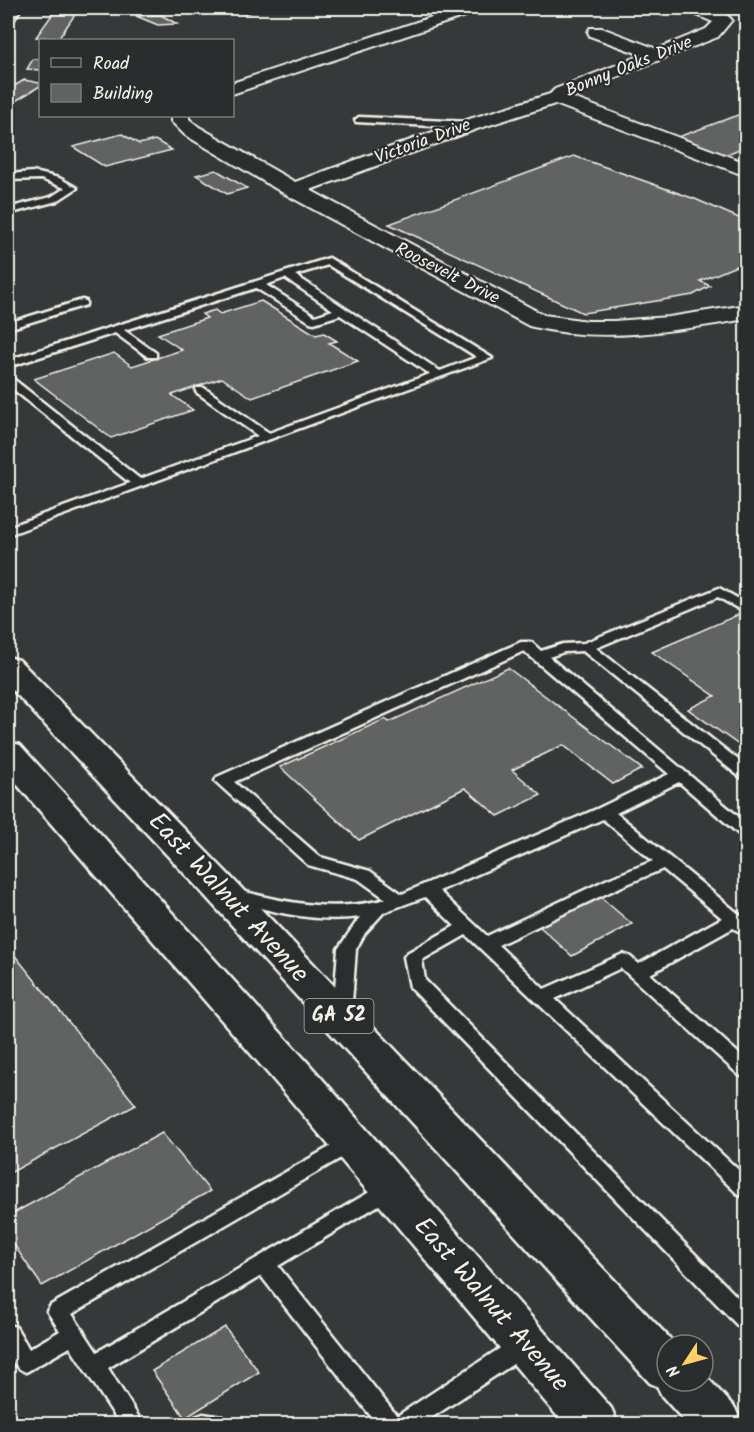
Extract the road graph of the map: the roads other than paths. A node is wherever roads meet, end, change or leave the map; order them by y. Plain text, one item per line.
1 (17, 8) edge
2 (474, 8) edge
3 (693, 8) edge
4 (8, 22) edge
5 (596, 32) dead end
6 (658, 55) junction
7 (234, 87) edge
8 (556, 98) junction
9 (180, 117) edge
10 (359, 120) dead end
11 (470, 125) junction
12 (747, 170) edge
13 (8, 177) edge
14 (292, 190) junction
15 (8, 211) edge
16 (287, 275) junction
17 (257, 285) junction
18 (82, 303) dead end
19 (342, 311) junction
20 (747, 312) edge
21 (8, 326) edge
22 (117, 330) junction
23 (152, 355) dead end
24 (8, 364) edge
25 (440, 375) junction
26 (8, 380) edge
27 (201, 390) dead end
28 (267, 437) junction
29 (138, 483) junction
30 (8, 531) edge
31 (747, 609) edge
32 (586, 647) junction
33 (539, 656) junction
34 (8, 667) edge
35 (8, 753) edge
36 (747, 773) edge
37 (680, 774) junction
38 (605, 812) junction
39 (747, 831) edge
40 (666, 862) junction
41 (428, 890) junction
42 (223, 891) junction
43 (400, 901) junction
44 (376, 909) junction
45 (741, 924) edge
46 (467, 927) junction
47 (485, 944) junction
48 (637, 973) junction
49 (542, 997) junction
50 (342, 1018) junction
51 (747, 1070) edge
52 (351, 1143) junction
53 (390, 1188) junction
54 (747, 1190) edge
55 (264, 1263) junction
56 (747, 1320) edge
57 (8, 1334) edge
58 (74, 1334) junction
59 (525, 1344) junction
60 (655, 1355) edge
61 (94, 1365) junction
62 (690, 1393) edge
63 (414, 1422) edge
64 (132, 1425) edge
65 (203, 1425) edge
66 (215, 1425) edge
67 (390, 1425) edge
68 (594, 1425) edge
69 (718, 1425) edge

1 - 4 lane
2 - 7 street
3 - 6 street, Bonny Oaks Drive
5 - 6 street
6 - 8 street, Bonny Oaks Drive
8 - 11 street, Victoria Drive
8 - 12 street, Bonny Oaks Drive
9 - 14 street, Roosevelt Drive
10 - 11 lane
11 - 14 street, Victoria Drive
13 - 15 lane
14 - 20 street, Roosevelt Drive
16 - 17 lane
16 - 19 lane
16 - 25 lane
17 - 19 lane
17 - 22 lane
18 - 21 lane
19 - 25 lane
22 - 23 lane
22 - 24 lane
25 - 28 lane
26 - 29 lane
27 - 28 lane
28 - 29 lane
29 - 30 lane
31 - 32 lane
32 - 33 lane
32 - 36 lane
33 - 37 lane
33 - 43 lane
34 - 42 main road, East Walnut Avenue / GA 52
35 - 52 main road, East Walnut Avenue
37 - 38 lane
37 - 39 lane
38 - 40 lane
38 - 41 lane
40 - 45 lane
40 - 47 lane
41 - 43 lane
41 - 46 lane
42 - 44 lane
42 - 50 main road, East Walnut Avenue / GA 52
43 - 44 lane
44 - 50 lane
45 - 48 lane
46 - 47 lane
46 - 56 lane
47 - 49 lane
48 - 49 lane
48 - 51 lane
49 - 54 lane
50 - 60 main road, East Walnut Avenue / GA 52
52 - 53 main road, East Walnut Avenue
52 - 58 lane
53 - 55 lane
53 - 59 main road, East Walnut Avenue
55 - 61 lane
55 - 67 lane
57 - 58 lane
58 - 61 lane
59 - 63 lane
59 - 68 main road, East Walnut Avenue
61 - 64 lane
62 - 69 main road
65 - 66 lane

